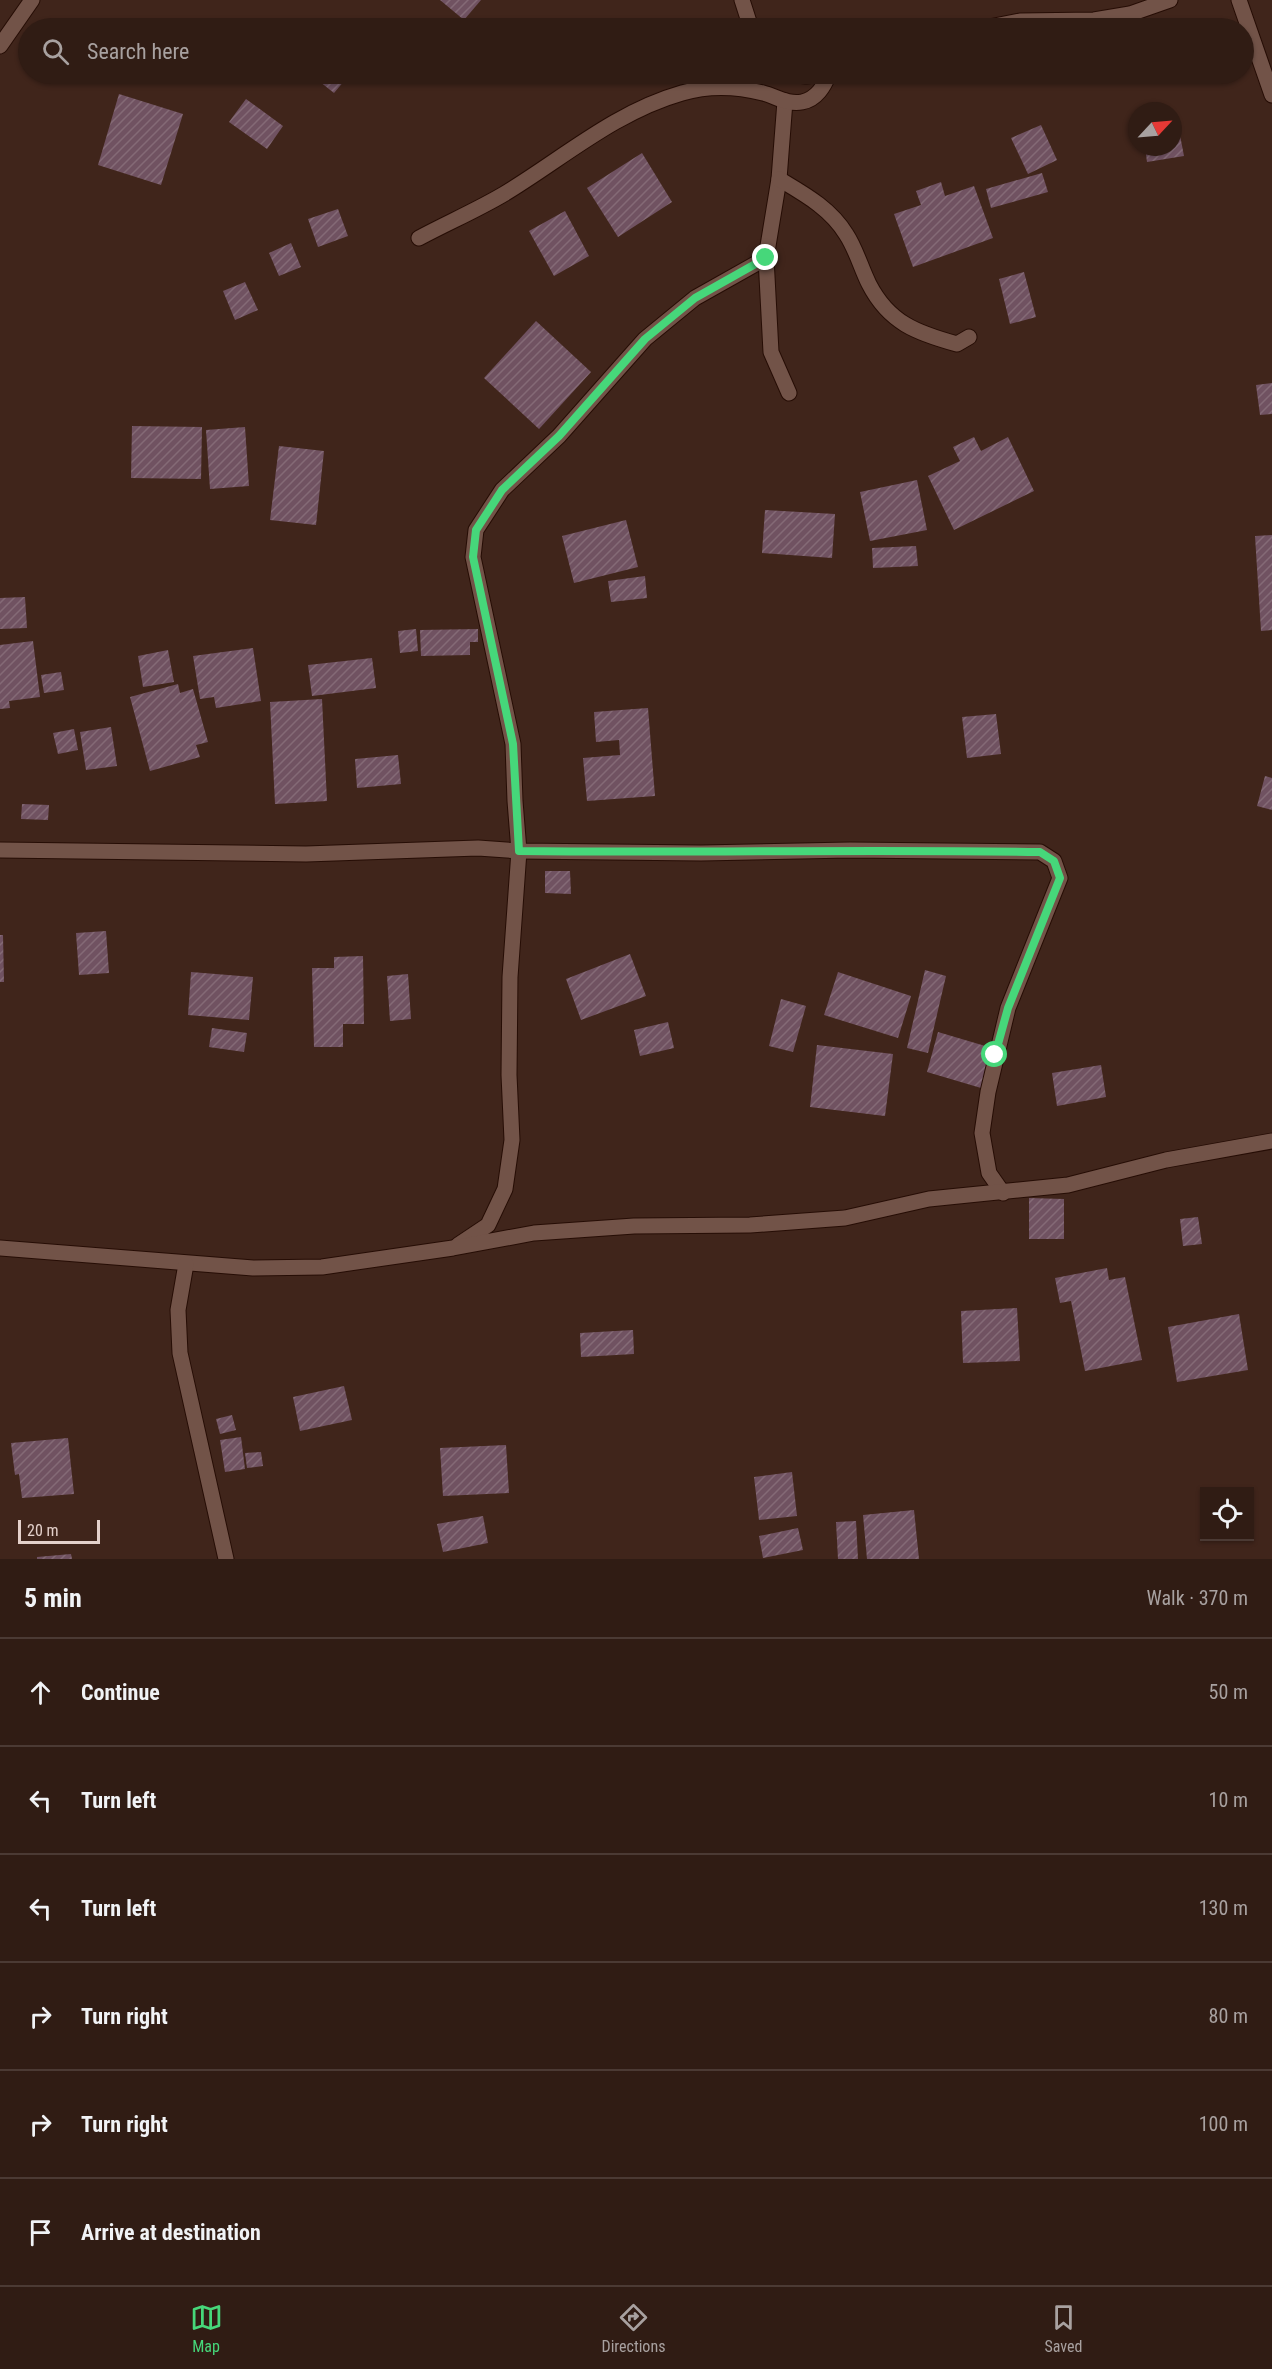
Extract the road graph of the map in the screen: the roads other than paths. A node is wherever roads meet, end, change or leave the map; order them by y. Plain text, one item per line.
1 (32, 0) edge
2 (742, 0) edge
3 (1170, 0) edge
4 (1239, 0) edge
5 (19, 18) edge
6 (748, 18) edge
7 (1106, 18) edge
8 (1245, 18) edge
9 (18, 20) edge
10 (1254, 43) edge
11 (0, 46) edge
12 (824, 84) edge
13 (1272, 95) edge
14 (785, 101) junction
15 (779, 179) junction
16 (419, 238) dead end
17 (766, 258) junction
18 (969, 337) dead end
19 (789, 393) dead end
20 (0, 850) edge
21 (519, 851) junction
22 (1272, 1141) edge
23 (1003, 1193) junction
24 (0, 1248) edge
25 (453, 1248) junction
26 (186, 1264) junction
27 (226, 1559) edge

1 - 5 street
2 - 6 street
3 - 7 street
4 - 8 street
9 - 11 street
10 - 13 street
12 - 14 street
14 - 15 street
14 - 16 street
15 - 17 street
15 - 18 street
17 - 19 street
17 - 21 street
20 - 21 street
21 - 23 street
21 - 25 street
22 - 23 street
23 - 25 street
24 - 26 street
25 - 26 street
26 - 27 street

